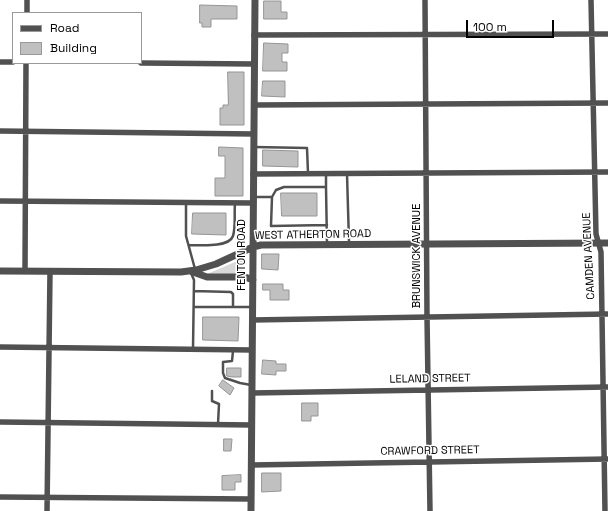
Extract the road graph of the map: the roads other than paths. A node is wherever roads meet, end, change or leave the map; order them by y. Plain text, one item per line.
1 (27, 0) edge
2 (255, 0) edge
3 (425, 0) edge
4 (591, 0) edge
5 (27, 12) edge
6 (426, 34) junction
7 (592, 34) junction
8 (608, 34) edge
9 (254, 35) junction
10 (0, 62) edge
11 (12, 62) edge
12 (142, 63) edge
13 (26, 64) edge
14 (254, 64) junction
15 (425, 103) junction
16 (593, 103) junction
17 (608, 103) edge
18 (254, 105) junction
19 (0, 131) edge
20 (26, 131) junction
21 (254, 134) junction
22 (254, 148) junction
23 (595, 172) junction
24 (608, 172) edge
25 (426, 173) junction
26 (253, 174) junction
27 (308, 174) junction
28 (326, 174) junction
29 (347, 174) junction
30 (326, 187) junction
31 (272, 197) junction
32 (253, 200) junction
33 (0, 201) edge
34 (25, 201) junction
35 (186, 202) junction
36 (235, 203) junction
37 (327, 225) junction
38 (599, 243) junction
39 (608, 243) edge
40 (189, 245) junction
41 (327, 245) junction
42 (349, 245) junction
43 (427, 245) junction
44 (253, 247) junction
45 (0, 271) edge
46 (193, 271) junction
47 (25, 272) junction
48 (50, 272) junction
49 (253, 280) junction
50 (194, 291) junction
51 (252, 306) junction
52 (194, 307) junction
53 (233, 307) junction
54 (605, 314) edge
55 (427, 317) junction
56 (252, 320) junction
57 (0, 348) edge
58 (48, 348) junction
59 (193, 350) junction
60 (233, 350) junction
61 (252, 350) junction
62 (252, 385) junction
63 (605, 387) edge
64 (428, 389) junction
65 (212, 391) dead end
66 (252, 393) junction
67 (0, 422) edge
68 (48, 422) junction
69 (218, 424) junction
70 (252, 424) junction
71 (606, 459) edge
72 (429, 461) junction
73 (252, 465) junction
74 (0, 497) edge
75 (48, 498) junction
76 (251, 499) junction
77 (47, 511) edge
78 (251, 511) edge
79 (430, 511) edge
80 (605, 511) edge

1 - 5 street
2 - 9 street, FENTON ROAD
3 - 6 street, BRUNSWICK AVENUE
4 - 7 street, CAMDEN AVENUE
6 - 7 street
6 - 9 street
6 - 15 street, BRUNSWICK AVENUE
7 - 8 street
7 - 16 street, CAMDEN AVENUE
9 - 14 street, FENTON ROAD
10 - 11 street
12 - 14 street
13 - 20 street
14 - 18 street, FENTON ROAD
15 - 16 street
15 - 18 street
15 - 25 street, BRUNSWICK AVENUE
16 - 17 street
16 - 23 street, CAMDEN AVENUE
18 - 21 street, FENTON ROAD
19 - 20 street
20 - 21 street
20 - 34 street
21 - 22 street, FENTON ROAD
22 - 26 street, FENTON ROAD
22 - 27 lane
23 - 24 street
23 - 25 street
23 - 38 street, CAMDEN AVENUE
25 - 29 street
25 - 43 street, BRUNSWICK AVENUE
26 - 27 street
26 - 32 street, FENTON ROAD
27 - 28 street
28 - 29 street
28 - 30 lane
29 - 42 lane
30 - 31 lane
30 - 37 lane
31 - 32 lane
31 - 37 lane
32 - 36 street
32 - 44 street, FENTON ROAD
33 - 34 street
34 - 35 street
34 - 47 street
35 - 36 street
35 - 40 lane
36 - 40 lane
37 - 41 lane
38 - 39 street, WEST ATHERTON ROAD
38 - 43 street, WEST ATHERTON ROAD
38 - 54 street, CAMDEN AVENUE
40 - 46 lane
41 - 42 street, WEST ATHERTON ROAD
41 - 44 street, WEST ATHERTON ROAD
42 - 43 street, WEST ATHERTON ROAD
43 - 55 street, BRUNSWICK AVENUE
44 - 46 street, WEST ATHERTON ROAD
44 - 49 street, FENTON ROAD
45 - 47 street, WEST ATHERTON ROAD
46 - 48 street, WEST ATHERTON ROAD
46 - 49 street
46 - 50 lane
47 - 48 street, WEST ATHERTON ROAD
48 - 58 street
49 - 51 street, FENTON ROAD
50 - 52 lane
50 - 53 lane
51 - 53 lane
51 - 56 street, FENTON ROAD
52 - 53 lane
52 - 59 lane
54 - 55 street
54 - 63 street, CAMDEN AVENUE
55 - 56 street
55 - 64 street, BRUNSWICK AVENUE
56 - 61 street, FENTON ROAD
57 - 58 street
58 - 59 street
58 - 68 street
59 - 60 street
60 - 61 street
60 - 62 lane
61 - 62 street, FENTON ROAD
62 - 66 street, FENTON ROAD
63 - 64 street, LELAND STREET
63 - 71 street, CAMDEN AVENUE
64 - 66 street, LELAND STREET
64 - 72 street, BRUNSWICK AVENUE
65 - 69 lane
66 - 70 street, FENTON ROAD
67 - 68 street
68 - 69 street
68 - 75 street
69 - 70 street
70 - 73 street, FENTON ROAD
71 - 72 street, CRAWFORD STREET
71 - 80 street, CAMDEN AVENUE
72 - 73 street, CRAWFORD STREET
72 - 79 street, BRUNSWICK AVENUE
73 - 76 street, FENTON ROAD
74 - 75 street
75 - 76 street
75 - 77 street
76 - 78 street, FENTON ROAD

